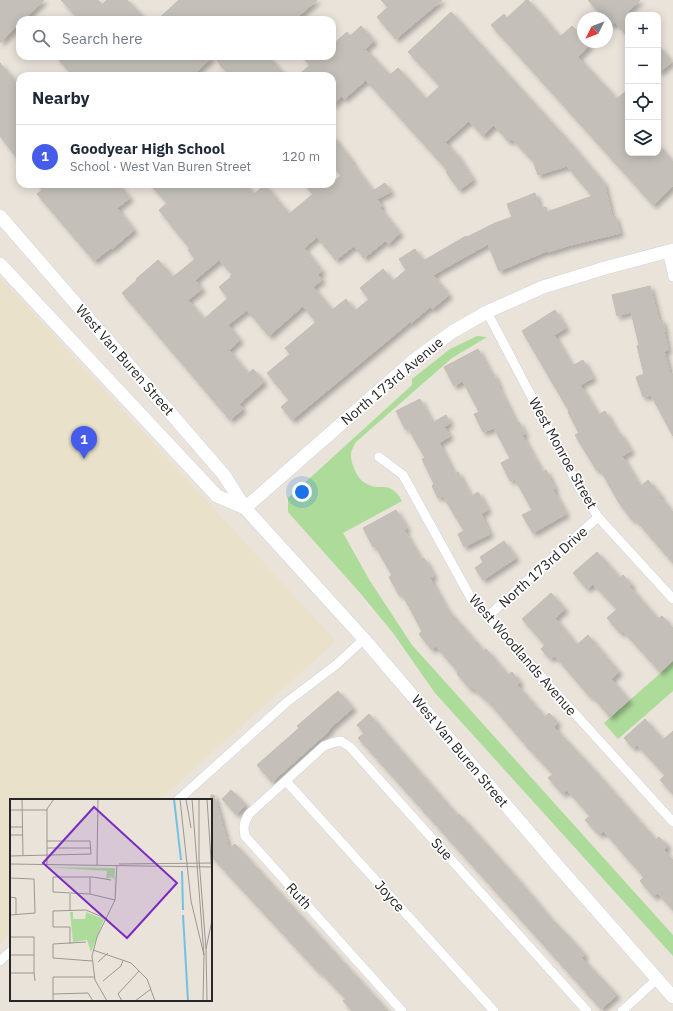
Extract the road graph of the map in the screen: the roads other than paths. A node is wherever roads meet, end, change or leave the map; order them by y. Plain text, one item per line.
1 (0, 216) edge
2 (670, 250) edge
3 (0, 264) edge
4 (673, 277) edge
5 (487, 312) junction
6 (379, 456) dead end
7 (245, 508) junction
8 (598, 517) junction
9 (673, 599) edge
10 (487, 618) junction
11 (364, 639) junction
12 (286, 781) junction
13 (179, 799) edge
14 (673, 822) edge
15 (10, 952) edge
16 (0, 961) edge
17 (657, 979) junction
18 (673, 997) edge
19 (402, 1011) edge
20 (494, 1011) edge
21 (587, 1011) edge
22 (622, 1011) edge

1 - 7 main road, West Van Buren Street
2 - 4 street
2 - 5 main road, North 173rd Avenue
3 - 7 main road, West Van Buren Street
5 - 7 main road, North 173rd Avenue
5 - 8 street, West Monroe Street
6 - 10 street, West Woodlands Avenue
7 - 11 main road, West Van Buren Street
8 - 9 street, West Monroe Street
8 - 10 street, North 173rd Drive
10 - 14 street, West Woodlands Avenue
11 - 13 street
11 - 17 main road, West Van Buren Street
12 - 19 street, Ruth
12 - 20 street, Joyce
12 - 21 street, Sue
15 - 16 street
17 - 18 main road, West Van Buren Street
17 - 22 street

